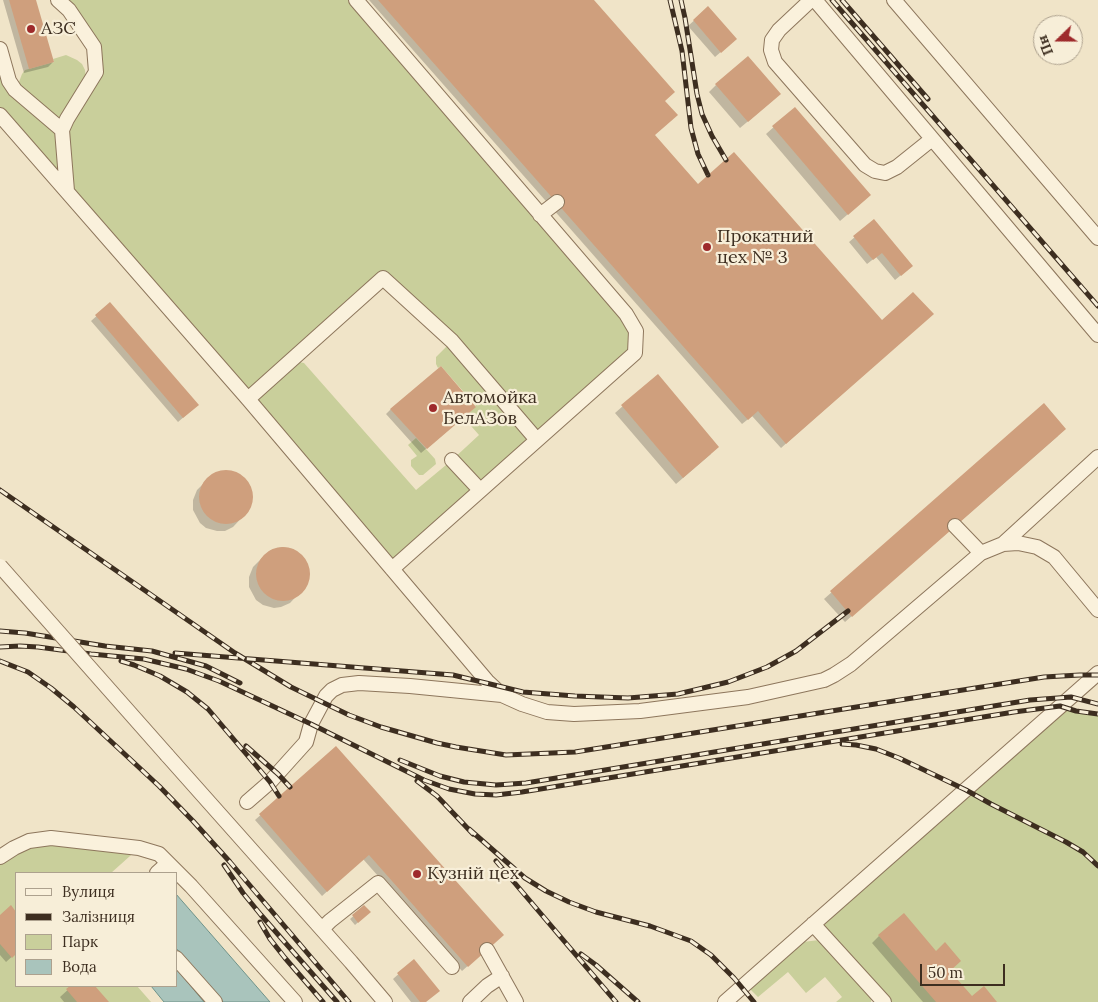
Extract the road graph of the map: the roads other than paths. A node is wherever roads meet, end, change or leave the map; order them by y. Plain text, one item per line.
1 (58, 0) edge
2 (356, 0) edge
3 (813, 0) edge
4 (894, 0) edge
5 (0, 49) edge
6 (0, 115) edge
7 (62, 130) junction
8 (932, 139) junction
9 (67, 191) junction
10 (557, 202) dead end
11 (540, 215) junction
12 (1098, 238) edge
13 (1098, 335) edge
14 (248, 399) junction
15 (537, 440) junction
16 (1098, 457) edge
17 (452, 460) dead end
18 (480, 490) junction
19 (956, 526) dead end
20 (1003, 544) junction
21 (982, 553) junction
22 (0, 566) edge
23 (392, 569) junction
24 (1098, 610) edge
25 (1098, 673) edge
26 (502, 695) junction
27 (247, 802) dead end
28 (0, 857) edge
29 (168, 863) junction
30 (158, 872) edge
31 (177, 872) edge
32 (178, 873) edge
33 (813, 924) junction
34 (322, 929) junction
35 (486, 950) dead end
36 (178, 960) edge
37 (452, 967) dead end
38 (502, 976) junction
39 (882, 1001) edge
40 (215, 1002) edge
41 (295, 1002) edge
42 (385, 1002) edge
43 (470, 1002) edge
44 (516, 1002) edge
45 (724, 1002) edge

1 - 7 street
2 - 11 street
3 - 8 street
3 - 8 street
4 - 12 street
5 - 7 street
6 - 9 street
7 - 9 street
8 - 13 street
9 - 14 street
10 - 11 street
11 - 15 street
14 - 15 street
14 - 23 street
15 - 18 street
16 - 20 street
17 - 18 street
18 - 23 street
19 - 21 street
20 - 21 street
20 - 24 street
21 - 26 street
22 - 34 street, bridge
23 - 26 street
25 - 33 street
26 - 27 street
28 - 29 street
29 - 30 street
29 - 31 street
32 - 41 street
33 - 39 street
33 - 45 street
34 - 37 street
34 - 42 street
35 - 38 street
36 - 40 street
38 - 43 street
38 - 44 street

